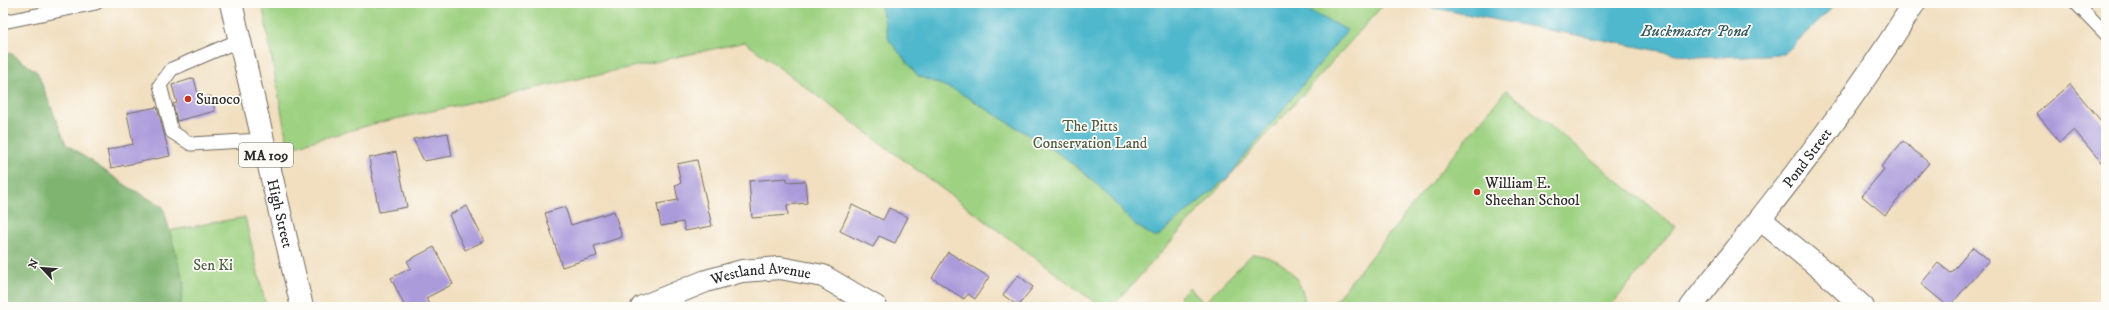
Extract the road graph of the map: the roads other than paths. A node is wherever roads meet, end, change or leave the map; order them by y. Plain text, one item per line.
1 (96, 3) edge
2 (231, 3) edge
3 (1914, 3) edge
4 (2076, 3) edge
5 (3, 22) edge
6 (2106, 34) edge
7 (240, 40) junction
8 (263, 140) junction
9 (1760, 219) junction
10 (302, 307) edge
11 (642, 307) edge
12 (876, 307) edge
13 (1691, 307) edge
14 (1863, 307) edge

1 - 5 lane
2 - 7 street, High Street / MA 109
3 - 9 street, Pond Street
4 - 6 lane
7 - 8 street, High Street / MA 109
7 - 8 lane
8 - 10 street, High Street / MA 109
9 - 13 street, Pond Street
9 - 14 street
11 - 12 street, Westland Avenue

